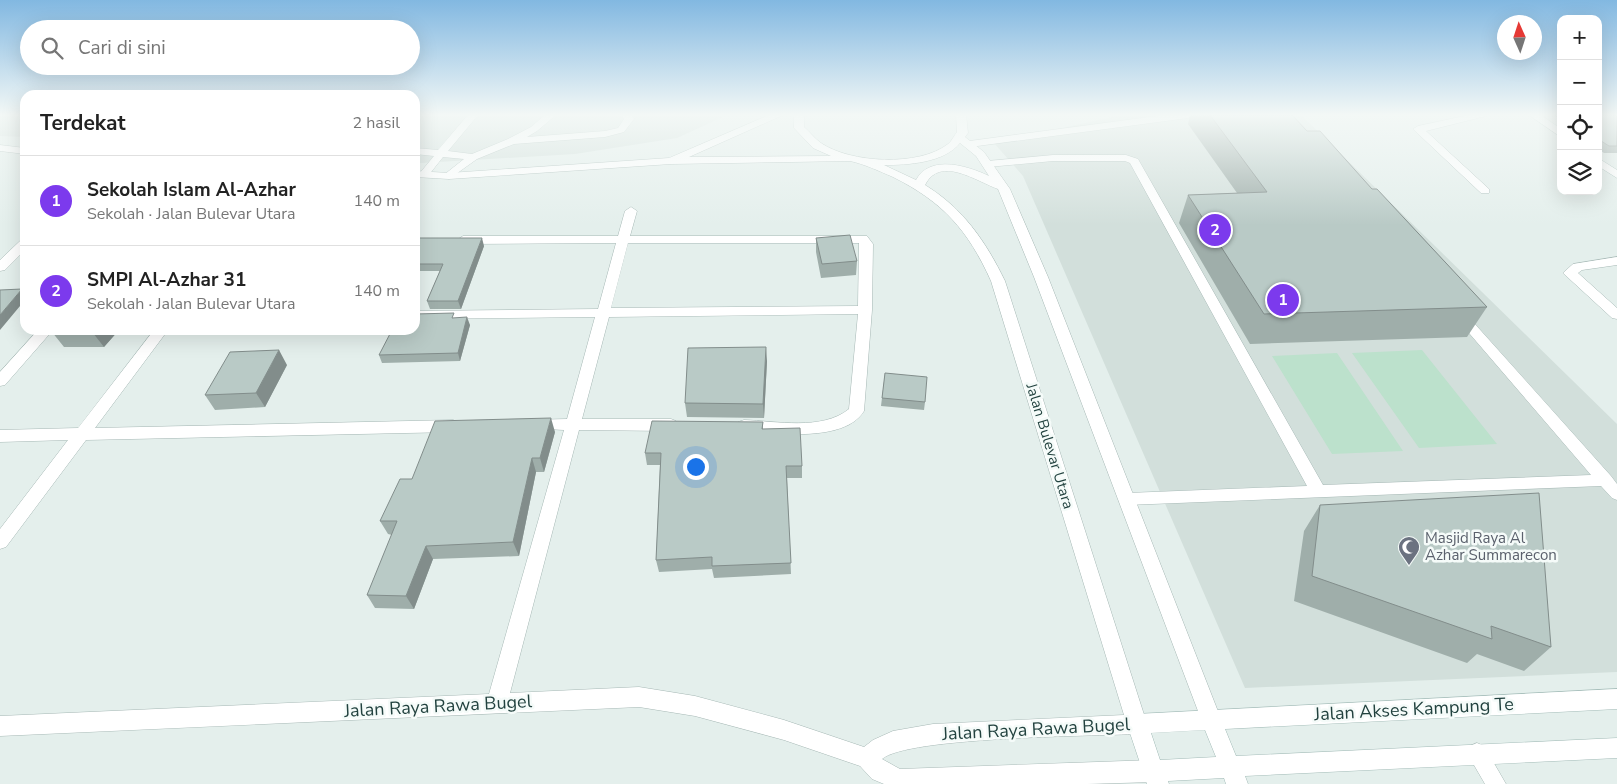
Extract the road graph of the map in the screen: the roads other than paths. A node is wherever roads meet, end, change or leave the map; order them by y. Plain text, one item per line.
1 (423, 152) edge
2 (487, 152) edge
3 (694, 152) edge
4 (827, 152) edge
5 (942, 152) edge
6 (975, 152) edge
7 (1442, 152) edge
8 (441, 153) junction
9 (474, 157) junction
10 (846, 159) junction
11 (672, 161) junction
12 (868, 163) junction
13 (988, 164) junction
14 (1602, 164) edge
15 (420, 173) edge
16 (420, 174) edge
17 (1617, 175) edge
18 (449, 176) junction
19 (919, 186) junction
20 (1004, 189) junction
21 (1485, 191) dead end
22 (631, 211) dead end
23 (455, 240) edge
24 (623, 240) junction
25 (20, 248) edge
26 (1617, 261) edge
27 (0, 267) edge
28 (1450, 303) edge
29 (865, 310) junction
30 (604, 313) junction
31 (420, 315) edge
32 (1617, 315) edge
33 (41, 335) edge
34 (158, 335) edge
35 (0, 381) edge
36 (574, 424) junction
37 (516, 425) edge
38 (683, 425) edge
39 (467, 426) edge
40 (733, 426) edge
41 (82, 433) junction
42 (0, 436) edge
43 (1606, 480) junction
44 (1318, 491) junction
45 (1617, 494) edge
46 (1127, 499) junction
47 (0, 542) edge
48 (1617, 699) edge
49 (497, 704) junction
50 (1211, 719) junction
51 (1137, 724) junction
52 (0, 726) edge
53 (1617, 748) edge
54 (1477, 753) junction
55 (867, 758) junction
56 (1234, 776) edge
57 (1156, 778) edge
58 (1496, 784) edge

1 - 8 lane
2 - 9 lane
3 - 11 street
4 - 10 street
5 - 12 street
6 - 13 street
7 - 21 street
8 - 9 lane
8 - 15 lane
9 - 18 lane
10 - 11 street
10 - 12 street
11 - 18 street
12 - 19 street, Jalan Bulevar Utara
13 - 20 street
13 - 44 lane
14 - 17 street
16 - 18 street
19 - 20 street
19 - 51 street, Jalan Bulevar Utara
20 - 46 street
22 - 24 street
23 - 24 street
24 - 29 street
24 - 30 street
25 - 27 street
26 - 32 street
28 - 43 lane
29 - 30 street
29 - 40 street
30 - 31 street
30 - 36 street
33 - 35 street
34 - 41 street
36 - 37 street
36 - 38 street
36 - 49 street
39 - 41 street
41 - 42 street
41 - 47 street
43 - 44 lane
43 - 45 lane
44 - 46 lane
46 - 50 street
48 - 50 street, Jalan Akses Kampung Te
49 - 52 street, Jalan Raya Rawa Bugel
49 - 55 street, Jalan Raya Rawa Bugel
50 - 51 street, Jalan Raya Rawa Bugel
50 - 56 street
51 - 55 street, Jalan Raya Rawa Bugel
51 - 57 street, Jalan Bulevar Utara
53 - 54 street
54 - 56 street
54 - 58 lane
55 - 57 street, Jalan Raya Rawa Bugel
56 - 57 street, Jalan Raya Rawa Bugel

